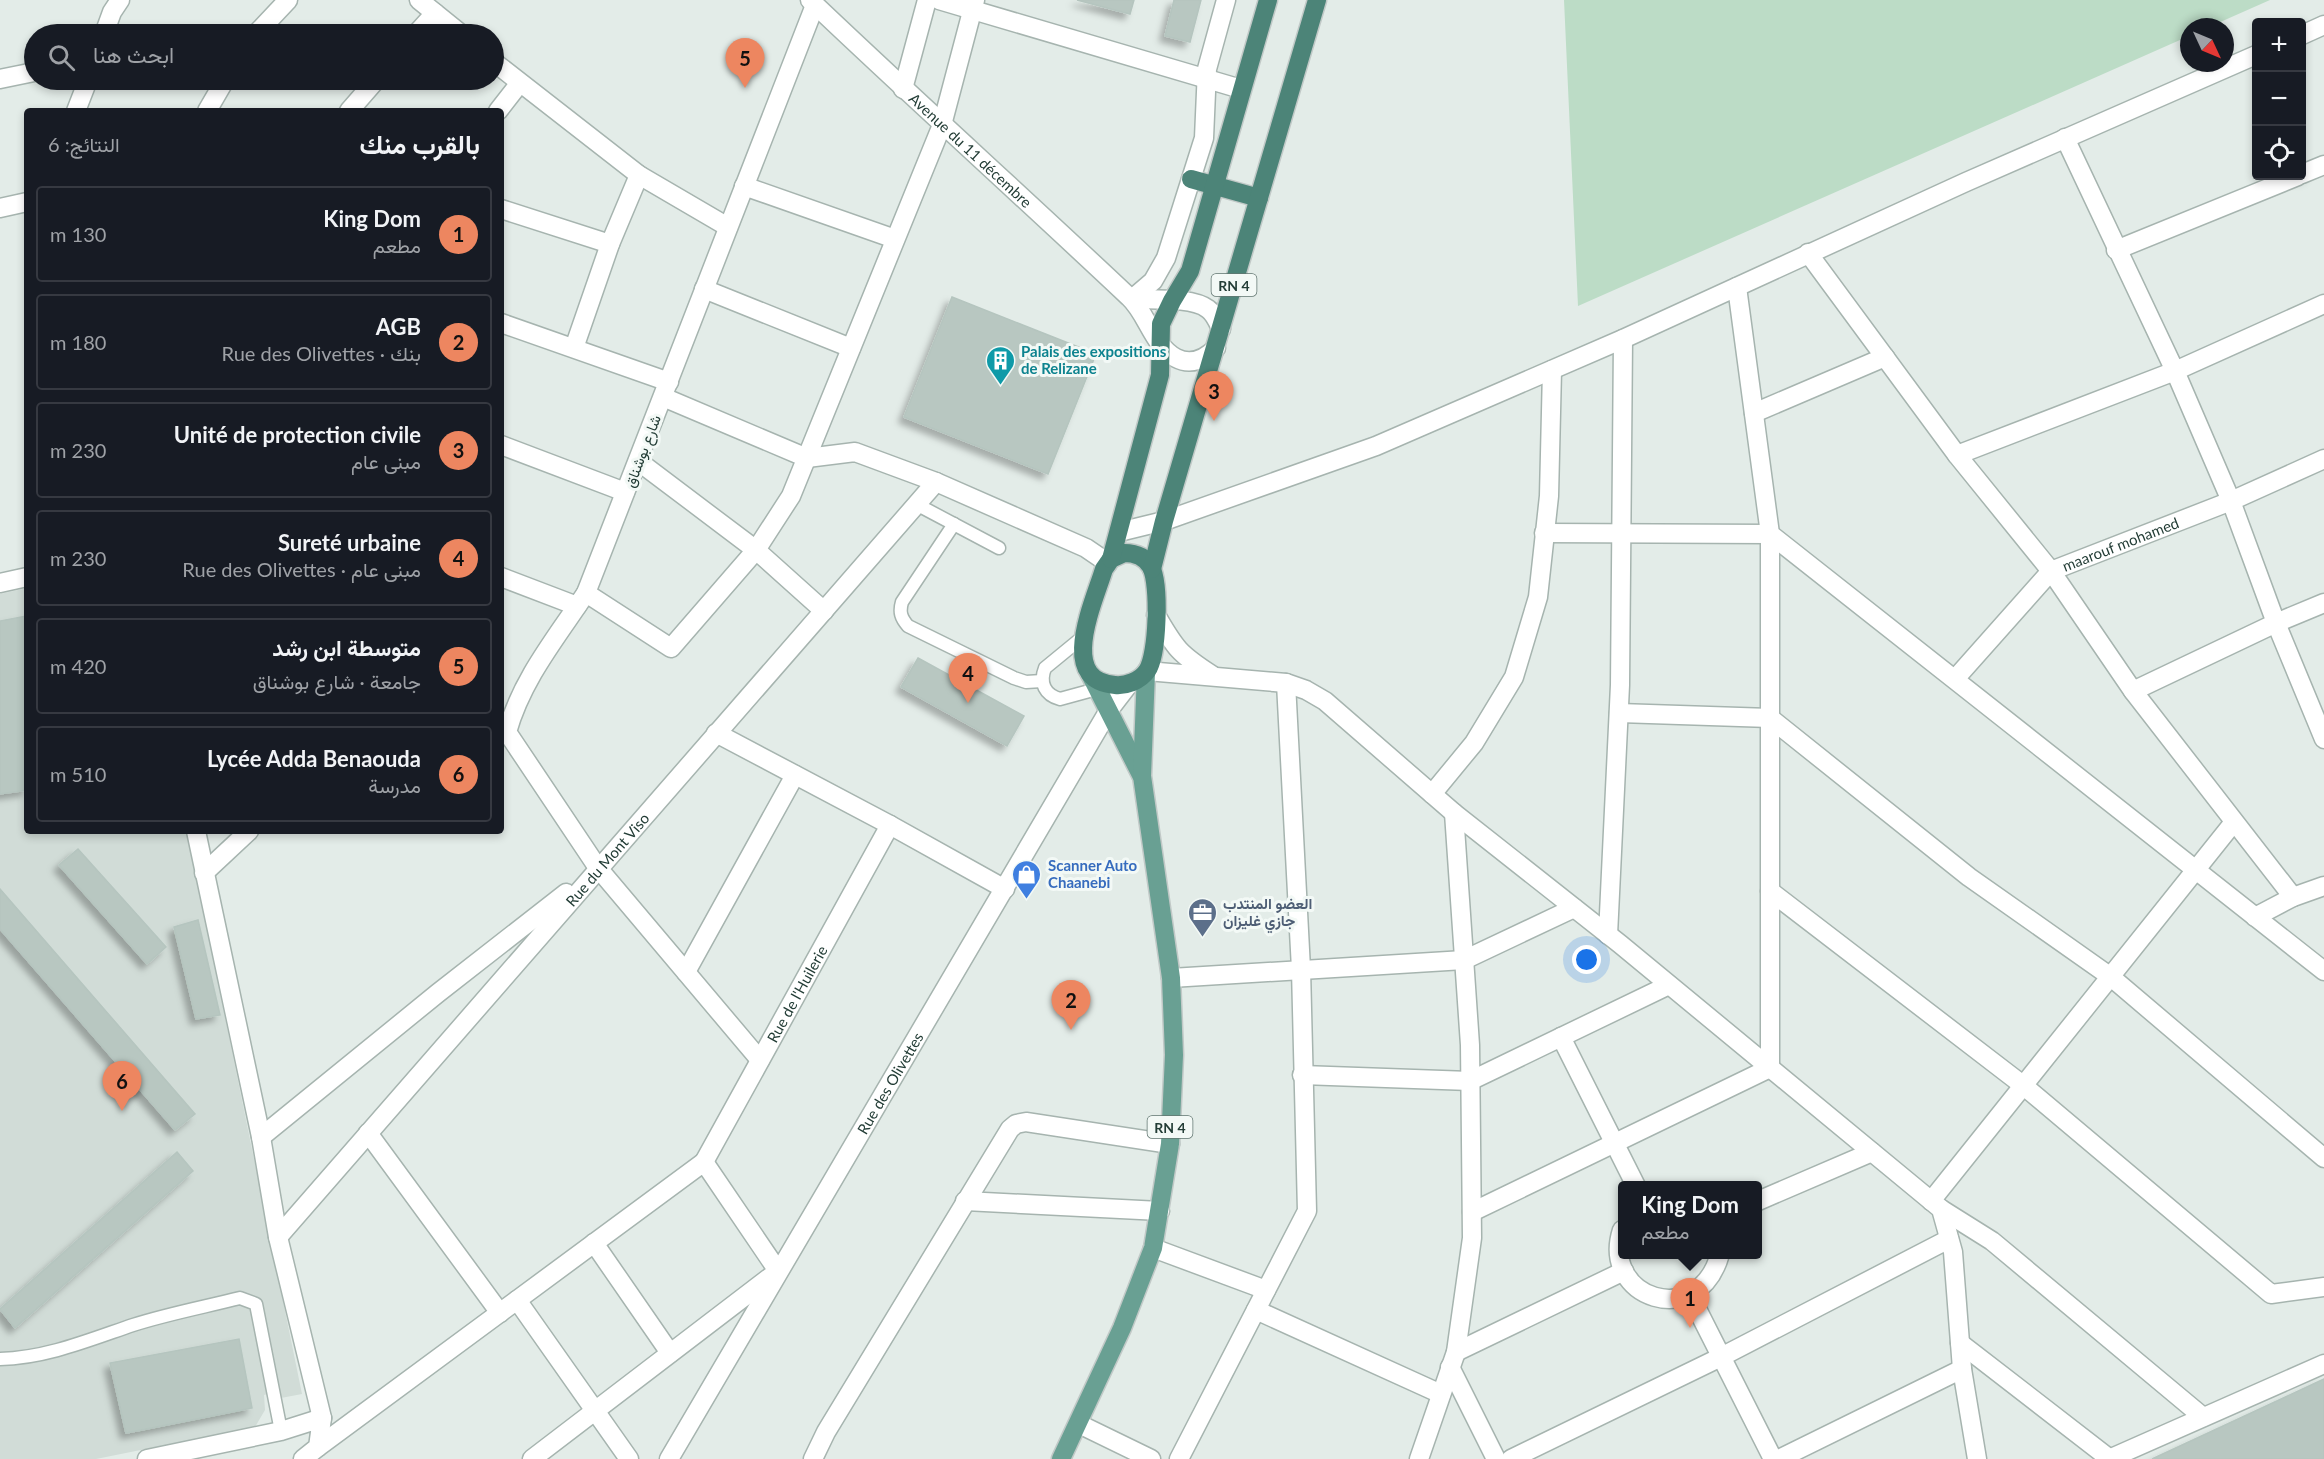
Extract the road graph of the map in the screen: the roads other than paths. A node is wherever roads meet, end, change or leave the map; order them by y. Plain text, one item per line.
1 (120, 0) edge
2 (288, 0) edge
3 (420, 0) edge
4 (927, 0) edge
5 (939, 0) edge
6 (1226, 0) edge
7 (1268, 0) edge
8 (1317, 0) edge
9 (812, 2) edge
10 (974, 5) edge
11 (435, 13) junction
12 (108, 24) edge
13 (265, 24) edge
14 (425, 24) edge
15 (448, 24) edge
16 (2324, 25) edge
17 (2306, 33) edge
18 (2252, 57) edge
19 (504, 71) edge
20 (24, 74) edge
21 (0, 79) edge
22 (1205, 79) junction
23 (519, 84) junction
24 (903, 89) junction
25 (1241, 89) junction
26 (84, 90) edge
27 (219, 90) edge
28 (367, 90) edge
29 (77, 108) edge
30 (209, 108) edge
31 (352, 108) edge
32 (500, 108) edge
33 (942, 125) junction
34 (2065, 138) junction
35 (2324, 165) edge
36 (2306, 172) edge
37 (639, 175) junction
38 (1191, 179) junction
39 (2288, 180) edge
40 (1214, 185) junction
41 (744, 186) junction
42 (1259, 198) junction
43 (24, 203) edge
44 (0, 208) edge
45 (504, 210) edge
46 (728, 227) junction
47 (895, 239) junction
48 (610, 244) junction
49 (2116, 250) junction
50 (1808, 253) junction
51 (1737, 287) junction
52 (704, 289) junction
53 (1132, 299) junction
54 (1172, 301) junction
55 (2324, 304) edge
56 (504, 324) edge
57 (1221, 329) junction
58 (1623, 339) junction
59 (1160, 341) junction
60 (574, 348) junction
61 (851, 348) junction
62 (1216, 348) junction
63 (1885, 357) junction
64 (1552, 370) junction
65 (2175, 371) junction
66 (666, 389) junction
67 (1754, 413) junction
68 (504, 447) edge
69 (1958, 455) junction
70 (807, 458) junction
71 (2324, 459) edge
72 (638, 461) junction
73 (936, 482) junction
74 (626, 492) junction
75 (2231, 501) junction
76 (916, 504) junction
77 (1164, 521) junction
78 (954, 524) junction
79 (1119, 532) junction
80 (1544, 533) junction
81 (1621, 534) junction
82 (1770, 534) junction
83 (999, 548) dead end
84 (756, 550) junction
85 (1109, 561) junction
86 (1152, 569) junction
87 (2051, 570) junction
88 (24, 577) edge
89 (1, 578) edge
90 (504, 578) edge
91 (582, 599) junction
92 (2324, 603) edge
93 (824, 611) junction
94 (1156, 615) junction
95 (2276, 623) junction
96 (1084, 636) junction
97 (1147, 672) junction
98 (1214, 676) junction
99 (1955, 679) junction
100 (1042, 681) junction
101 (1099, 683) junction
102 (1286, 683) junction
103 (1129, 684) junction
104 (2133, 691) junction
105 (1109, 710) junction
106 (1619, 713) junction
107 (1770, 718) junction
108 (716, 733) junction
109 (2324, 740) edge
110 (795, 775) junction
111 (1142, 776) junction
112 (1432, 794) junction
113 (1454, 813) junction
114 (2234, 822) junction
115 (890, 825) junction
116 (197, 834) edge
117 (246, 834) edge
118 (598, 868) junction
119 (2196, 870) junction
120 (204, 873) junction
121 (2324, 886) edge
122 (1005, 889) junction
123 (1770, 891) junction
124 (2293, 897) junction
125 (1574, 908) junction
126 (2255, 917) junction
127 (1608, 935) junction
128 (1464, 960) junction
129 (1301, 969) junction
130 (2324, 971) edge
131 (686, 972) junction
132 (2111, 977) junction
133 (1170, 978) junction
134 (1669, 985) junction
135 (1561, 1037) junction
136 (760, 1060) junction
137 (1770, 1068) junction
138 (1302, 1075) junction
139 (1470, 1081) junction
140 (2024, 1086) junction
141 (368, 1133) junction
142 (261, 1137) junction
143 (1615, 1142) junction
144 (1170, 1143) junction
145 (1872, 1152) junction
146 (2324, 1158) edge
147 (704, 1162) junction
148 (1634, 1181) edge
149 (1762, 1199) edge
150 (965, 1201) junction
151 (1936, 1205) junction
152 (1160, 1211) junction
153 (1472, 1212) junction
154 (278, 1237) junction
155 (1949, 1239) junction
156 (594, 1243) junction
157 (1153, 1248) junction
158 (1620, 1259) edge
159 (1719, 1259) edge
160 (1624, 1271) junction
161 (778, 1272) junction
162 (2324, 1287) edge
163 (1266, 1290) junction
164 (1690, 1295) junction
165 (517, 1300) junction
166 (1256, 1310) junction
167 (500, 1313) junction
168 (1960, 1343) junction
169 (670, 1353) junction
170 (1721, 1357) junction
171 (0, 1359) edge
172 (1453, 1360) junction
173 (2324, 1364) edge
174 (1962, 1369) junction
175 (1441, 1394) junction
176 (595, 1411) junction
177 (2203, 1417) junction
178 (322, 1418) junction
179 (1079, 1424) junction
180 (280, 1431) junction
181 (318, 1447) junction
182 (667, 1458) edge
183 (147, 1459) edge
184 (303, 1459) edge
185 (532, 1459) edge
186 (629, 1459) edge
187 (813, 1459) edge
188 (1061, 1459) edge
189 (1151, 1459) edge
190 (1179, 1459) edge
191 (1419, 1459) edge
192 (1496, 1459) edge
193 (1511, 1459) edge
194 (1773, 1459) edge
195 (1779, 1459) edge
196 (1977, 1459) edge
197 (2110, 1459) edge

1 - 12 street
2 - 13 street
3 - 11 street
4 - 24 street
5 - 10 street
6 - 22 street
7 - 25 highway, RN 4
8 - 42 highway, RN 4
9 - 24 street, Avenue du 11 décembre
9 - 41 street, شارع بوشناق
10 - 22 street
10 - 33 street
11 - 14 street
11 - 15 street
16 - 17 street
18 - 34 street
19 - 23 street
20 - 21 street
22 - 25 street
22 - 38 street
23 - 32 street
23 - 37 street
24 - 33 street, Avenue du 11 décembre
25 - 40 highway, RN 4
26 - 29 street
27 - 30 street
28 - 31 street
33 - 47 street
33 - 53 street, Avenue du 11 décembre
34 - 49 street
34 - 50 street
35 - 36 street
37 - 46 street
37 - 48 street
38 - 40 highway
38 - 53 street
39 - 49 street
40 - 42 highway
40 - 54 highway, RN 4
41 - 46 street, شارع بوشناق
41 - 47 street
42 - 57 highway, RN 4
43 - 44 street
45 - 48 street
46 - 52 street, شارع بوشناق
47 - 61 street
48 - 60 street
49 - 65 street
50 - 51 street
50 - 63 street
51 - 58 street
51 - 67 street
52 - 61 street
52 - 66 street, شارع بوشناق
53 - 54 street
53 - 59 street, Avenue du 11 décembre
54 - 57 street
54 - 59 highway, RN 4
55 - 65 street
56 - 60 street
57 - 62 highway, RN 4
58 - 64 street
58 - 81 street
59 - 62 street
59 - 79 highway, RN 4
60 - 66 street
61 - 70 street
62 - 77 highway, RN 4
63 - 67 street
63 - 69 street
64 - 77 street
64 - 80 street
65 - 69 street
65 - 75 street
66 - 70 street
66 - 72 street, شارع بوشناق
67 - 82 street
68 - 74 street
69 - 87 street
70 - 73 street
70 - 84 street
71 - 75 street, maarouf mohamed
72 - 74 street, شارع بوشناق
72 - 84 street
73 - 76 street, Rue du Mont Viso
73 - 85 street
74 - 91 street, شارع بوشناق
75 - 87 street, maarouf mohamed
75 - 95 street
76 - 78 lane
76 - 93 street, Rue du Mont Viso
77 - 79 street
77 - 86 highway, RN 4
78 - 83 lane
78 - 100 lane
79 - 85 highway, RN 4
80 - 81 street
80 - 112 street
81 - 82 street
81 - 106 street
82 - 99 street
82 - 107 street
84 - 91 street
84 - 93 street
85 - 86 highway
85 - 96 highway
86 - 94 highway
87 - 99 street, maarouf mohamed
87 - 104 street
88 - 89 street
90 - 91 street
91 - 118 street, شارع بوشناق
92 - 95 street
93 - 108 street, Rue du Mont Viso
94 - 97 highway
94 - 98 street
95 - 104 street
95 - 109 street
96 - 100 lane
96 - 101 highway
97 - 98 street
97 - 103 highway
97 - 111 main road, RN 4
98 - 102 street
99 - 119 street
100 - 101 lane
101 - 103 highway
101 - 105 main road, RN 4
102 - 112 street
102 - 129 street
103 - 105 street, Rue des Olivettes
104 - 114 street
105 - 111 main road, RN 4
105 - 122 street, Rue des Olivettes
106 - 107 street
106 - 127 street
107 - 123 street
107 - 132 street
108 - 110 street
108 - 118 street, Rue du Mont Viso
110 - 115 street
110 - 131 street
111 - 133 main road, RN 4
112 - 113 street
113 - 125 street
113 - 128 street
114 - 119 street
114 - 124 street
115 - 122 street
115 - 136 street, Rue de l'Huilerie
116 - 120 street
117 - 120 street
118 - 131 street
118 - 141 street, Rue du Mont Viso
118 - 142 street
119 - 126 street
119 - 132 street
120 - 142 street
121 - 124 street
122 - 161 street, Rue des Olivettes
123 - 137 street
123 - 140 street
124 - 126 street
125 - 127 street
125 - 128 street
126 - 130 street
127 - 134 street
128 - 129 street
128 - 139 street
129 - 133 street
129 - 138 street
131 - 136 street
132 - 140 street
132 - 146 street
133 - 144 main road, RN 4
134 - 135 street
134 - 137 street
135 - 139 street
135 - 143 street
136 - 147 street, Rue de l'Huilerie
137 - 143 street
137 - 145 street
138 - 139 street
138 - 163 street
139 - 153 street
140 - 151 street
140 - 162 street
141 - 154 street, Rue du Mont Viso
141 - 167 street
142 - 154 street
143 - 148 street
143 - 153 street
144 - 150 street
144 - 152 main road, RN 4
145 - 149 street
145 - 151 street
147 - 156 street
147 - 161 street
150 - 152 street
150 - 187 street
151 - 155 street
151 - 177 street
152 - 157 main road, RN 4
153 - 172 street
154 - 178 street
155 - 168 street
155 - 170 street
156 - 165 street
156 - 169 street
157 - 163 street
157 - 179 main road, RN 4
158 - 160 street
159 - 164 street
160 - 164 street
160 - 172 street
161 - 169 street
161 - 182 street, Rue des Olivettes
163 - 166 street
164 - 170 street
165 - 167 street
165 - 176 street
166 - 175 street
166 - 190 street
167 - 181 street
168 - 174 street
168 - 197 street
169 - 176 street
170 - 193 street
170 - 194 street
171 - 180 lane
172 - 175 street
172 - 192 street
173 - 177 street
174 - 195 street
174 - 196 street
175 - 191 street
176 - 185 street
176 - 186 street
177 - 197 street
178 - 180 street
178 - 181 street
179 - 188 main road, RN 4
179 - 189 street
180 - 183 street
181 - 184 street

